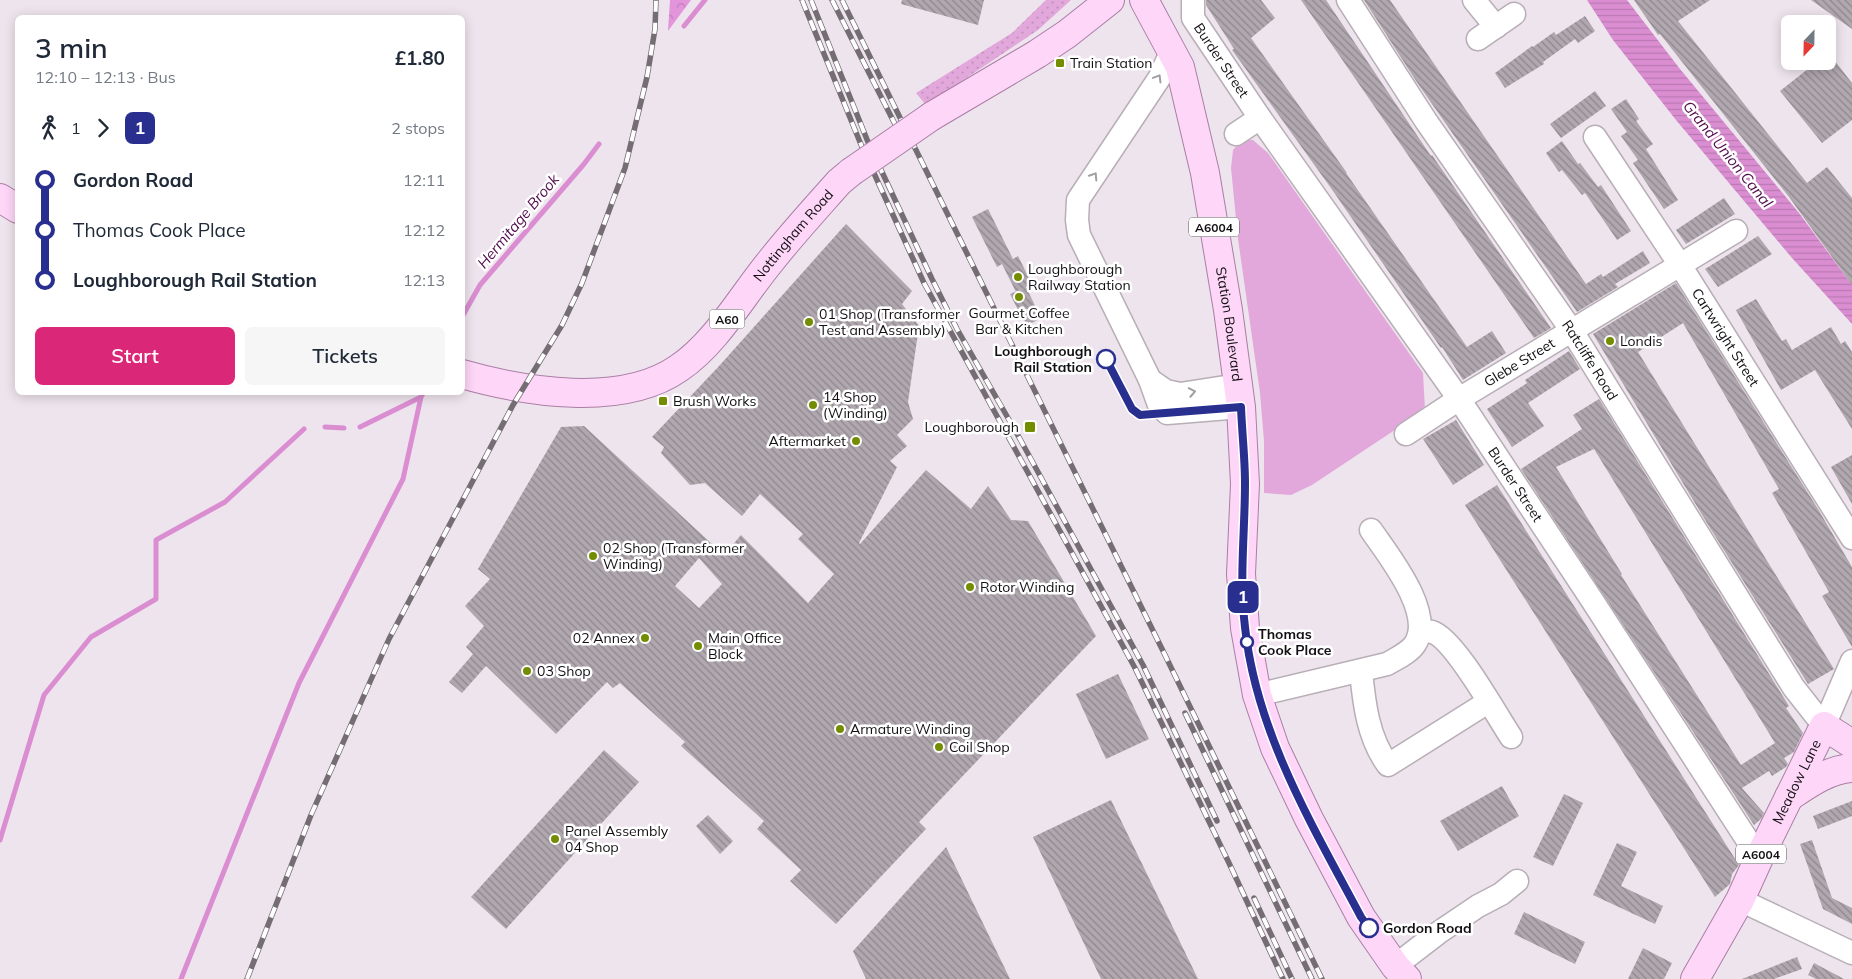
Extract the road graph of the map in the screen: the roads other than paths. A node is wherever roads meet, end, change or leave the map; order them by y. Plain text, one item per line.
1 (1110, 0) edge
2 (1144, 0) edge
3 (1193, 0) edge
4 (1348, 0) edge
5 (1474, 0) edge
6 (1496, 27) dead end
7 (1172, 50) junction
8 (1260, 118) junction
9 (1236, 134) dead end
10 (1595, 137) dead end
11 (0, 198) edge
12 (15, 207) edge
13 (1736, 231) dead end
14 (1680, 265) junction
15 (1572, 331) junction
16 (465, 375) edge
17 (1239, 396) junction
18 (1459, 399) junction
19 (1406, 434) dead end
20 (1372, 530) dead end
21 (1852, 538) edge
22 (1420, 632) junction
23 (1852, 661) edge
24 (1361, 671) junction
25 (1257, 695) junction
26 (1488, 702) junction
27 (1824, 726) junction
28 (1510, 737) dead end
29 (1852, 744) edge
30 (1852, 768) edge
31 (1789, 797) junction
32 (1759, 858) junction
33 (1517, 881) dead end
34 (1740, 900) junction
35 (1852, 952) edge
36 (1401, 972) edge
37 (1695, 979) edge

1 - 16 main road, Nottingham Road / A60, bridge
2 - 7 main road, Station Boulevard / A6004
3 - 8 street, Burder Street
4 - 15 street, Ratcliffe Road
5 - 6 street
7 - 17 main road, Station Boulevard / A6004
17 -> 7 street
8 - 9 street
8 - 18 street, Burder Street
10 - 14 street, Cartwright Street
11 - 12 main road
13 - 14 street, Glebe Street
14 - 15 street, Glebe Street
14 - 21 street, Cartwright Street
15 - 18 street, Glebe Street
15 - 27 street, Ratcliffe Road
17 - 25 main road, Station Boulevard / A6004
18 - 19 street, Glebe Street
18 - 32 street, Burder Street
20 - 22 street
22 - 24 street
22 - 26 street
23 - 27 street, Meadow Lane
24 - 25 street
24 - 26 street
25 - 36 main road, Station Boulevard / A6004
26 - 28 street
27 - 29 main road
27 - 31 main road, Meadow Lane / A6004
30 - 31 main road, A6004
31 - 32 main road, Meadow Lane / A6004
32 - 34 main road, Meadow Lane / A6004
33 - 36 street
34 - 35 street
34 - 37 main road, Meadow Lane / A6004

